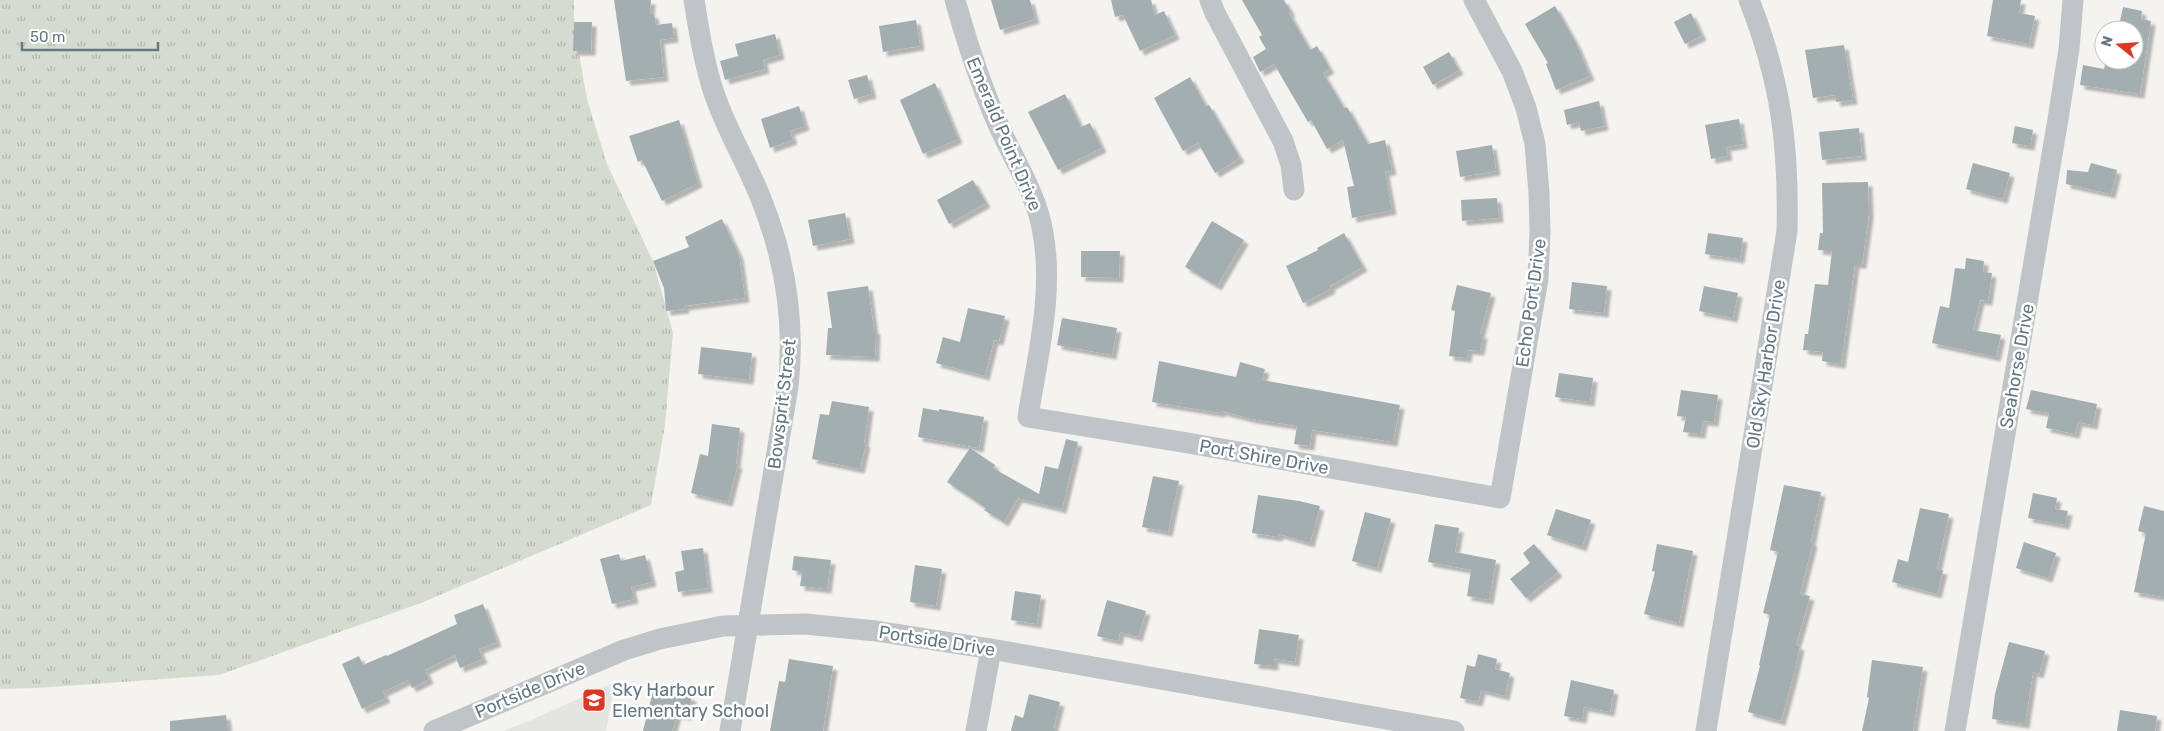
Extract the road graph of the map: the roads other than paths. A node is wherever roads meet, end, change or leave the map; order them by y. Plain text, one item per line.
1 (694, 0) edge
2 (955, 0) edge
3 (1210, 0) edge
4 (1474, 0) edge
5 (1749, 0) edge
6 (2073, 0) edge
7 (1294, 190) dead end
8 (1028, 418) joint
9 (1500, 498) joint
10 (748, 625) junction
11 (991, 649) junction
12 (434, 731) edge
13 (730, 731) edge
14 (976, 731) edge
15 (1454, 731) edge
16 (1706, 731) edge
17 (1955, 731) edge

1 - 10 street, Bowsprit Street
2 - 8 street, Emerald Point Drive
3 - 7 street
4 - 9 street, Echo Port Drive
5 - 16 street, Old Sky Harbor Drive
6 - 17 street, Seahorse Drive
8 - 9 street, Port Shire Drive
10 - 11 street, Portside Drive
10 - 12 street, Portside Drive
10 - 13 street, Bowsprit Street
11 - 14 street
11 - 15 street, Portside Drive

